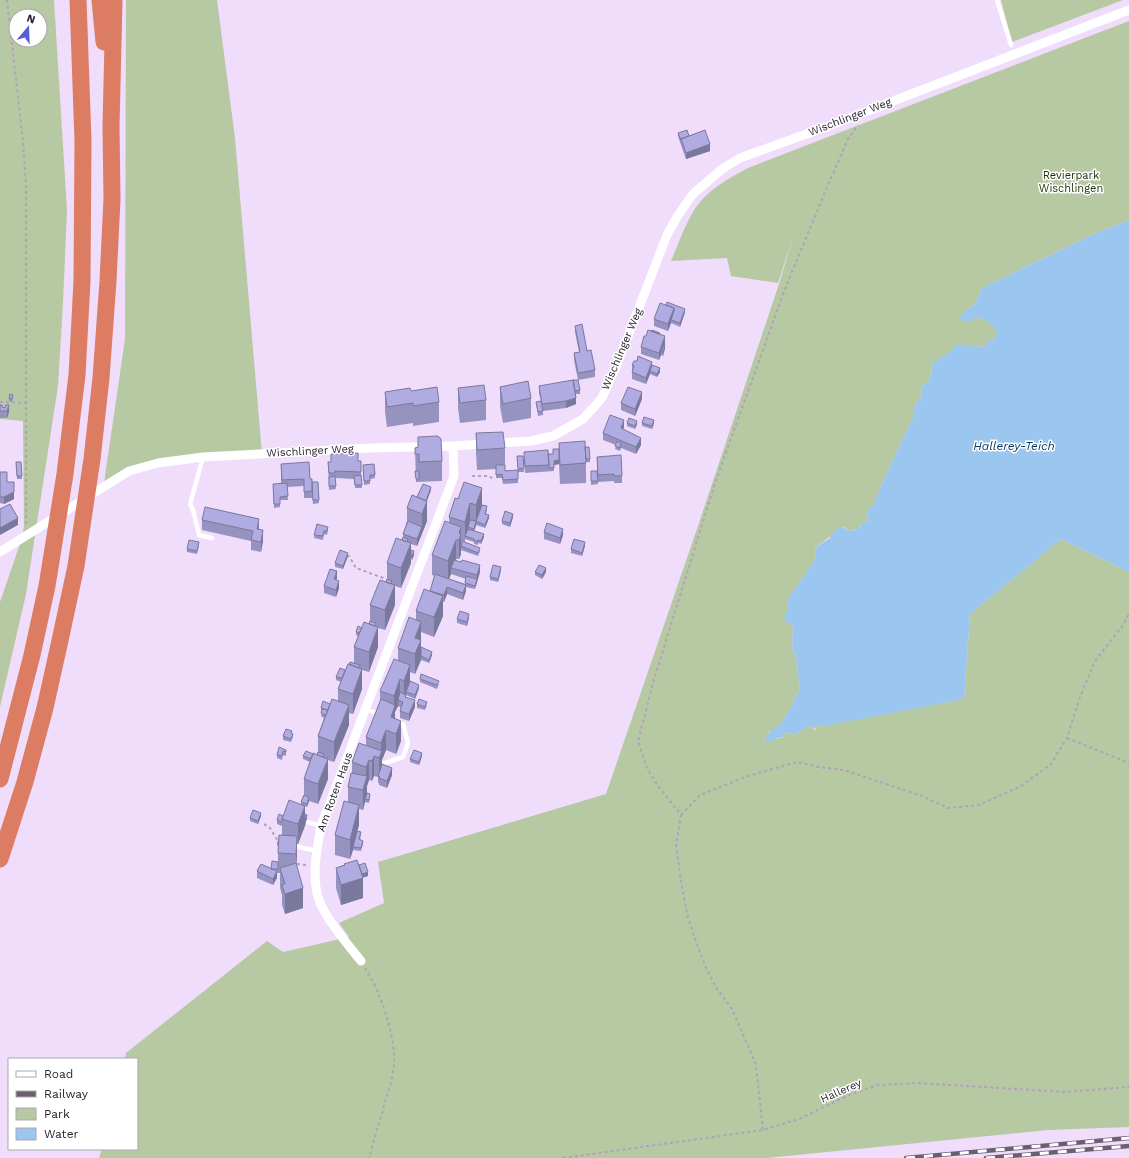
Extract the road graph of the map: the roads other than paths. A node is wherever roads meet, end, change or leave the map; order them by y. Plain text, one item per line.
1 (66, 0) edge
2 (78, 0) edge
3 (100, 0) edge
4 (114, 0) edge
5 (997, 0) edge
6 (1129, 12) edge
7 (1011, 45) dead end
8 (81, 71) junction
9 (111, 126) junction
10 (453, 446) junction
11 (203, 458) junction
12 (212, 538) dead end
13 (0, 552) edge
14 (366, 709) junction
15 (372, 763) edge
16 (0, 779) edge
17 (307, 822) edge
18 (321, 826) junction
19 (290, 845) edge
20 (316, 851) junction
21 (0, 859) edge
22 (361, 961) road end

1 - 8 highway
2 - 8 highway
3 - 9 highway
4 - 9 highway
5 - 7 lane
6 - 10 street, Wischlinger Weg
8 - 16 highway
9 - 21 highway
10 - 11 street, Wischlinger Weg
10 - 14 street, Am Roten Haus
11 - 12 lane
11 - 13 street, Wischlinger Weg
14 - 15 lane
14 - 18 street, Am Roten Haus
17 - 18 lane
18 - 20 street, Am Roten Haus
19 - 20 lane
20 - 22 street, Am Roten Haus

